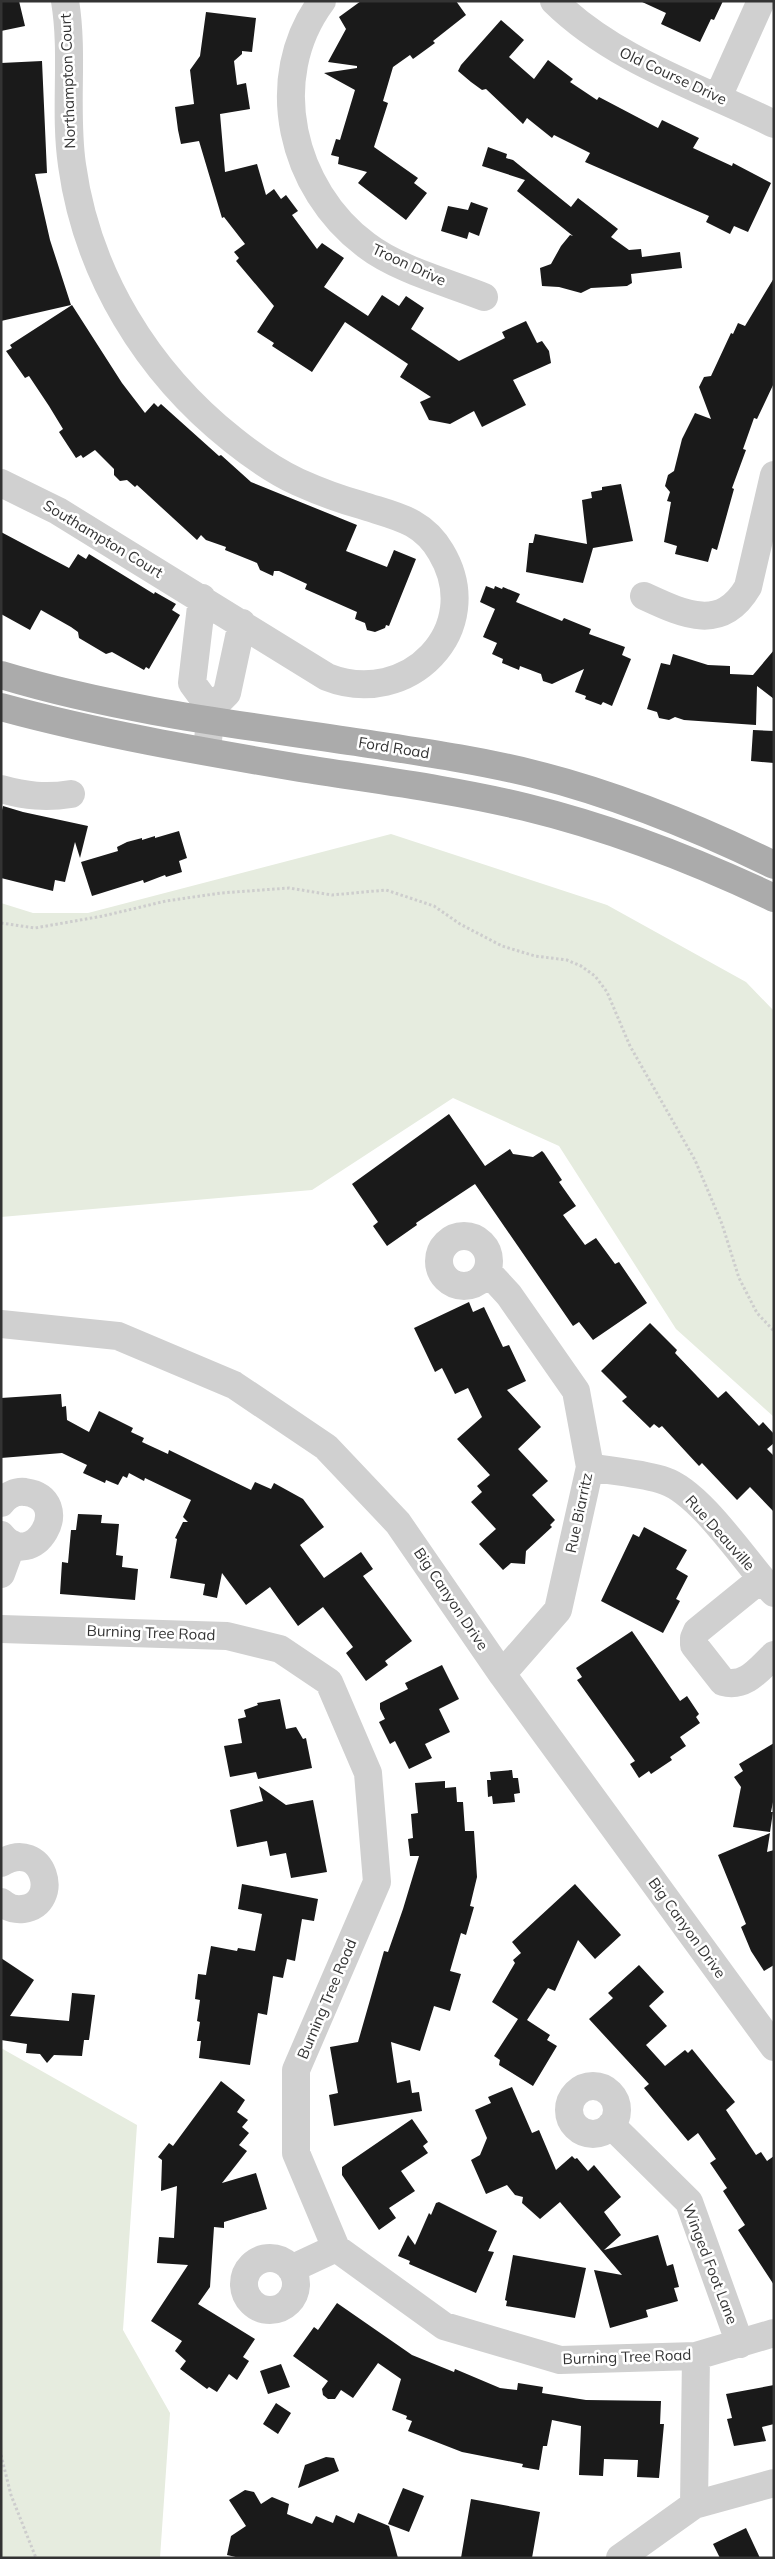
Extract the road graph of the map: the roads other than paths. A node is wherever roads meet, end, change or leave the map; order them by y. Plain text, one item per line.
1 (65, 1) edge
2 (322, 1) edge
3 (554, 1) edge
4 (761, 1) edge
5 (718, 97) junction
6 (774, 124) edge
7 (484, 297) dead end
8 (774, 476) edge
9 (1, 483) edge
10 (644, 596) dead end
11 (202, 598) junction
12 (242, 623) junction
13 (1, 675) edge
14 (1, 707) edge
15 (211, 714) junction
16 (207, 751) junction
17 (1, 789) edge
18 (71, 794) dead end
19 (774, 865) edge
20 (774, 898) edge
21 (487, 1271) dead end
22 (1, 1324) edge
23 (590, 1468) junction
24 (1, 1502) edge
25 (6, 1540) edge
26 (1, 1574) edge
27 (767, 1586) edge
28 (1, 1629) edge
29 (774, 1654) edge
30 (502, 1674) junction
31 (1, 1863) edge
32 (1, 1902) edge
33 (774, 2047) edge
34 (611, 2125) dead end
35 (336, 2248) junction
36 (291, 2270) dead end
37 (774, 2333) edge
38 (740, 2344) junction
39 (696, 2356) junction
40 (774, 2483) edge
41 (694, 2505) junction
42 (620, 2558) edge

1 - 12 street, Northampton Court
2 - 7 street, Troon Drive
3 - 5 street, Old Course Drive
4 - 5 street
5 - 6 street, Old Course Drive
8 - 10 street
9 - 11 street, Southampton Court
11 - 12 street, Southampton Court
11 - 15 street
12 - 15 street
13 - 15 main road, Ford Road
14 - 16 main road
15 - 16 street
15 - 19 main road, Ford Road
16 - 20 main road
17 - 18 street
21 - 23 street, Rue Biarritz
22 - 30 street, Big Canyon Drive
23 - 27 street, Rue Deauville
23 - 30 street, Rue Biarritz
24 - 25 street
25 - 26 street
27 - 29 street, Rue Deauville
28 - 35 street, Burning Tree Road
30 - 33 street, Big Canyon Drive
31 - 32 street
34 - 38 street, Winged Foot Lane
35 - 36 street
35 - 39 street, Burning Tree Road
37 - 38 street, Burning Tree Road
38 - 39 street, Burning Tree Road
39 - 41 street
40 - 41 street
41 - 42 street

